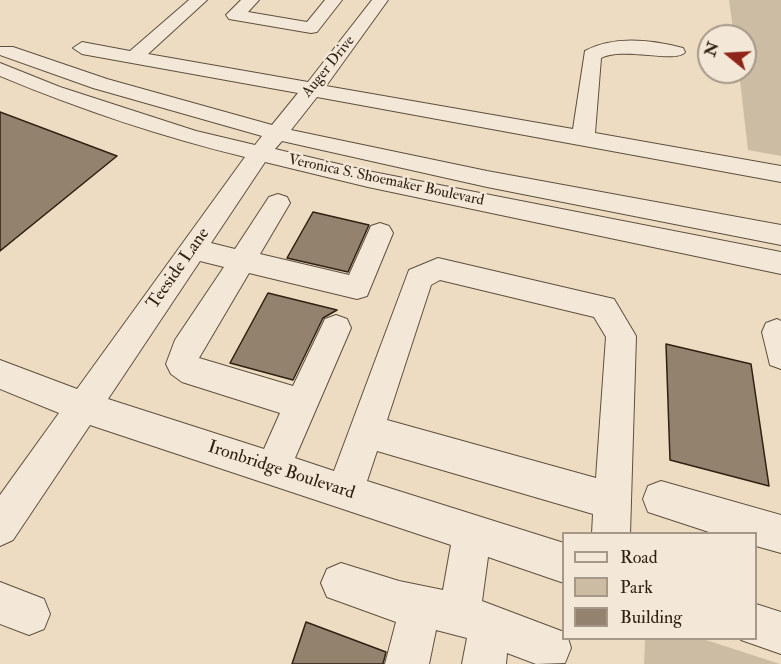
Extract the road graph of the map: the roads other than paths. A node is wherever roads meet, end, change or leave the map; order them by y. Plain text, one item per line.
1 (199, 0) edge
2 (251, 0) edge
3 (334, 0) edge
4 (377, 0) edge
5 (82, 48) dead end
6 (0, 49) edge
7 (676, 52) dead end
8 (134, 58) junction
9 (0, 69) edge
10 (311, 90) junction
11 (583, 139) junction
12 (267, 143) junction
13 (781, 174) edge
14 (278, 203) dead end
15 (380, 233) dead end
16 (781, 235) edge
17 (193, 249) junction
18 (242, 260) junction
19 (781, 263) edge
20 (336, 328) dead end
21 (0, 374) edge
22 (302, 404) junction
23 (83, 407) junction
24 (366, 431) junction
25 (273, 469) junction
26 (345, 492) junction
27 (661, 499) dead end
28 (612, 517) edge
29 (0, 527) edge
30 (472, 533) junction
31 (781, 534) edge
32 (562, 561) edge
33 (341, 583) dead end
34 (757, 625) edge
35 (463, 628) edge
36 (781, 633) edge
37 (550, 648) dead end
38 (407, 664) edge

1 - 8 street
2 - 3 street
4 - 10 street, Auger Drive
5 - 8 street
6 - 12 street, Veronica S. Shoemaker Boulevard
7 - 11 street
8 - 10 street
9 - 12 street, Veronica S. Shoemaker Boulevard
10 - 11 street
10 - 12 street, Auger Drive
11 - 13 street
12 - 16 street, Veronica S. Shoemaker Boulevard
12 - 17 street, Teeside Lane
12 - 19 street, Veronica S. Shoemaker Boulevard
14 - 18 street
15 - 18 street
17 - 18 street
17 - 23 street, Teeside Lane
18 - 22 street
20 - 22 street
21 - 23 street, Ironbridge Boulevard
22 - 25 street
23 - 25 street, Ironbridge Boulevard
23 - 29 street, Teeside Lane
24 - 26 street
24 - 28 street
24 - 28 street
25 - 26 street, Ironbridge Boulevard
26 - 30 street, Ironbridge Boulevard
27 - 31 street
30 - 32 street, Ironbridge Boulevard
30 - 35 street
33 - 35 street
34 - 36 street
35 - 37 street
35 - 38 street

